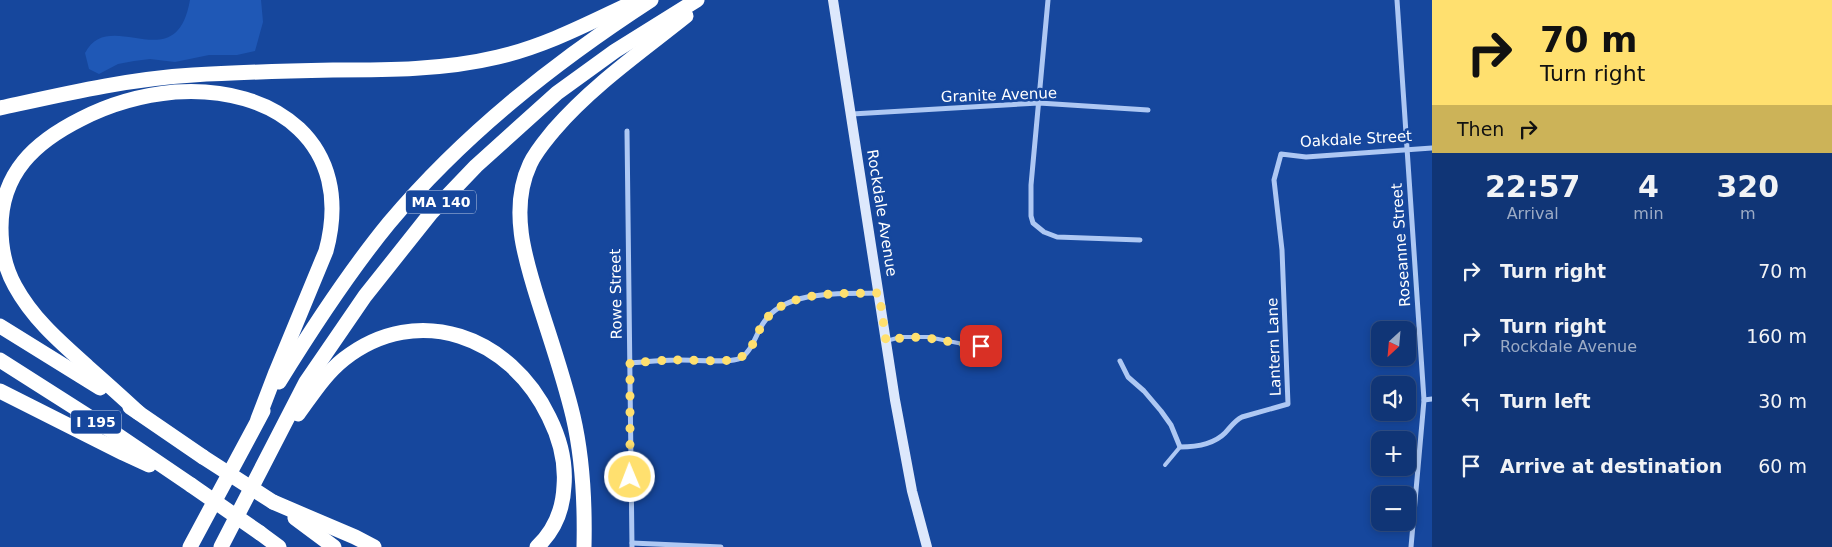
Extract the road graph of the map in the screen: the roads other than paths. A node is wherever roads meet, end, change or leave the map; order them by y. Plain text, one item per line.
1 (637, 0) edge
2 (651, 0) edge
3 (697, 0) edge
4 (706, 0) edge
5 (833, 0) edge
6 (1048, 0) edge
7 (1397, 0) edge
8 (1039, 103) junction
9 (0, 108) edge
10 (1148, 110) dead end
11 (852, 114) junction
12 (627, 131) dead end
13 (1432, 148) edge
14 (1406, 149) junction
15 (1281, 154) joint
16 (1140, 240) dead end
17 (879, 293) junction
18 (0, 326) edge
19 (886, 341) junction
20 (995, 348) dead end
21 (0, 360) edge
22 (1120, 361) dead end
23 (630, 363) junction
24 (0, 391) edge
25 (1424, 400) junction
26 (1432, 400) edge
27 (139, 413) junction
28 (258, 419) junction
29 (1180, 447) junction
30 (1165, 465) dead end
31 (258, 474) junction
32 (187, 483) junction
33 (273, 502) junction
34 (632, 545) edge
35 (190, 547) edge
36 (221, 547) edge
37 (280, 547) edge
38 (334, 547) edge
39 (374, 547) edge
40 (537, 547) edge
41 (584, 547) edge
42 (721, 547) edge
43 (927, 547) edge
44 (1410, 547) edge

1 - 9 highway
2 - 28 highway, MA 140
3 - 31 highway, MA 140
4 - 41 highway
5 - 11 main road, Rockdale Avenue
6 - 8 street
7 - 14 street, Roseanne Street
8 - 10 street, Granite Avenue
8 - 11 street, Granite Avenue
8 - 16 street
11 - 17 main road, Rockdale Avenue
12 - 23 street, Rowe Street
13 - 14 street, Oakdale Street
14 - 15 street, Oakdale Street
14 - 25 street, Roseanne Street
15 - 29 street, Lantern Lane
17 - 19 main road, Rockdale Avenue
17 - 23 street
18 - 27 highway, I 195
19 - 20 lane
19 - 43 main road, Rockdale Avenue
21 - 32 highway, I 195
22 - 29 street
23 - 34 street, Rowe Street
24 - 32 highway
25 - 26 street
25 - 44 street, Roseanne Street
27 - 28 highway
27 - 33 highway, I 195, bridge
28 - 35 highway, MA 140
29 - 30 lane
31 - 36 highway, MA 140
31 - 40 highway
32 - 37 highway, I 195, bridge
33 - 38 highway, I 195
33 - 39 highway
34 - 42 street

